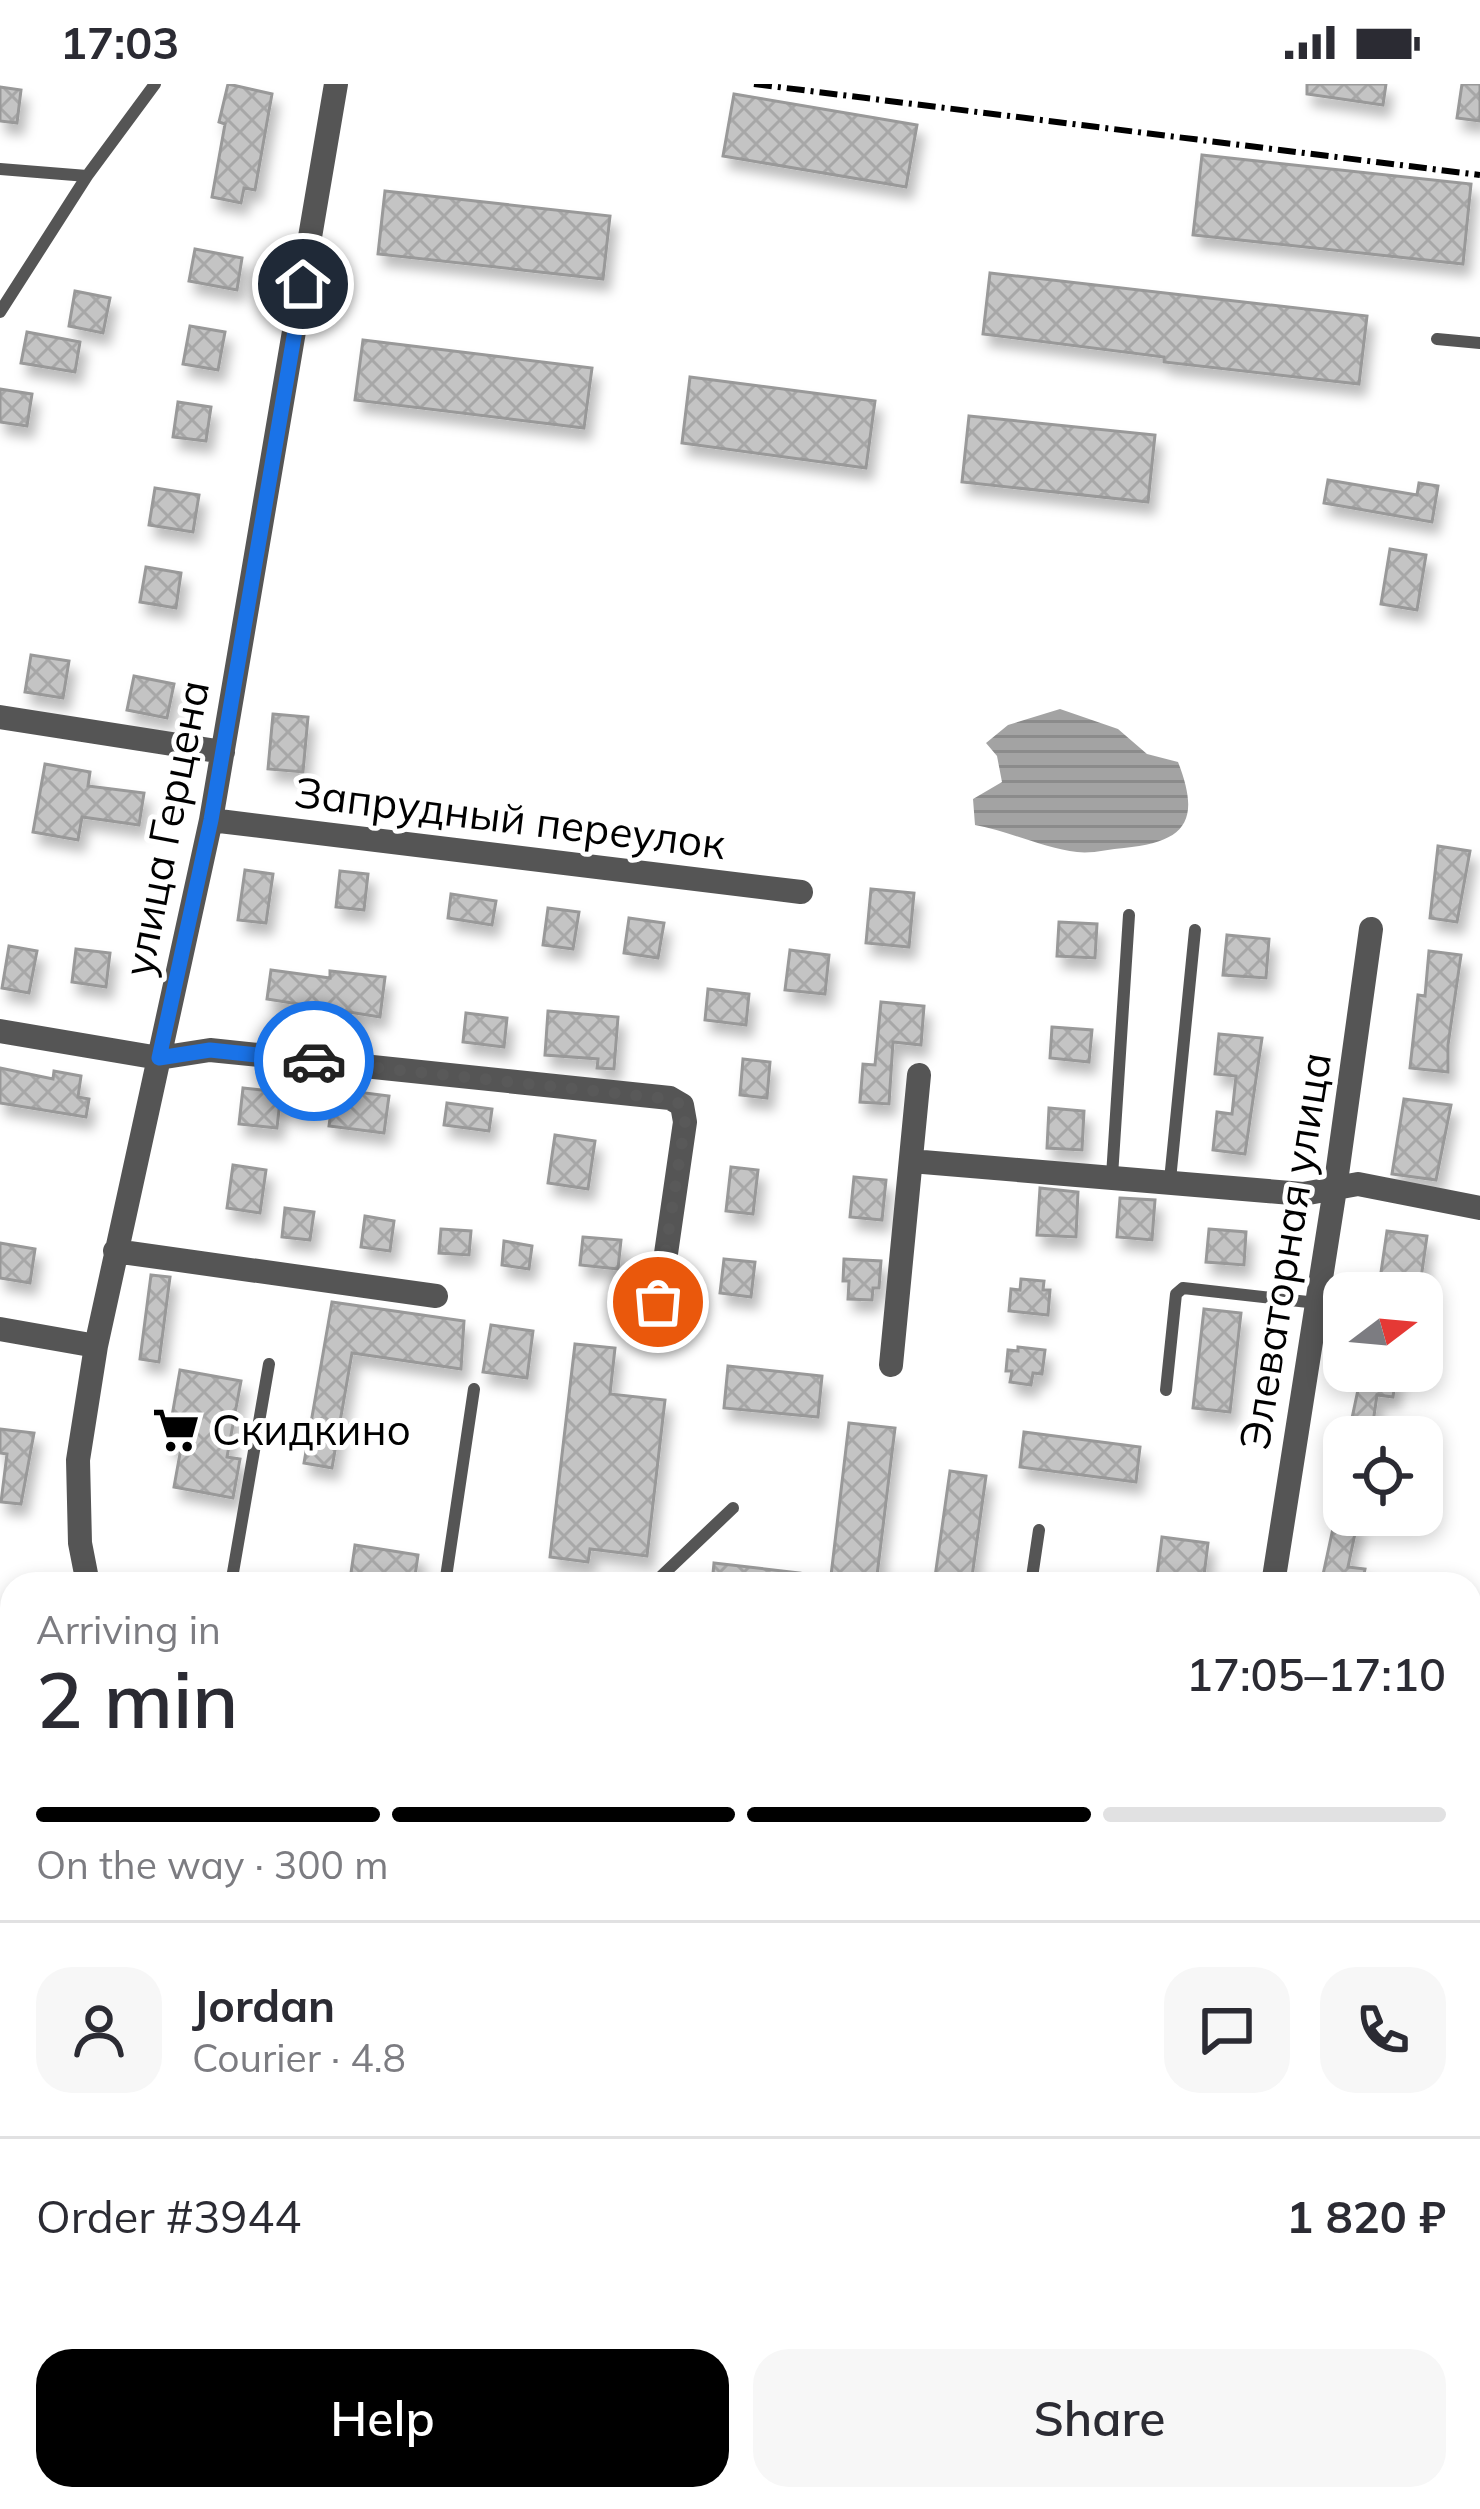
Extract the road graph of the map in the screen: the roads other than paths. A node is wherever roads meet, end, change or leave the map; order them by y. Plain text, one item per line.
1 (155, 84) edge
2 (336, 84) edge
3 (0, 169) edge
4 (87, 176) junction
5 (0, 312) edge
6 (1437, 339) dead end
7 (1480, 343) edge
8 (0, 717) edge
9 (223, 752) junction
10 (211, 820) junction
11 (801, 892) dead end
12 (1130, 915) dead end
13 (1371, 929) dead end
14 (1196, 930) dead end
15 (0, 1031) edge
16 (159, 1058) junction
17 (919, 1075) dead end
18 (911, 1161) junction
19 (1112, 1177) junction
20 (1170, 1180) junction
21 (1336, 1189) junction
22 (1480, 1208) edge
23 (115, 1251) junction
24 (436, 1296) dead end
25 (658, 1302) dead end
26 (1317, 1304) junction
27 (0, 1329) edge
28 (96, 1346) junction
29 (269, 1364) dead end
30 (891, 1365) dead end
31 (474, 1389) dead end
32 (1166, 1390) dead end
33 (733, 1508) dead end
34 (1039, 1530) dead end
35 (86, 1572) edge
36 (233, 1572) edge
37 (447, 1572) edge
38 (666, 1572) edge
39 (1033, 1572) edge
40 (1275, 1572) edge

1 - 4 lane
2 - 9 street, улица Герцена
3 - 4 lane
4 - 5 lane
6 - 7 lane
8 - 9 street
9 - 10 street, улица Герцена
10 - 11 street, Запрудный переулок
10 - 16 street, улица Герцена
12 - 19 lane
13 - 21 street, Элеваторная улица
14 - 20 lane
15 - 16 street
16 - 23 street, улица Герцена
16 - 25 street
17 - 18 street
18 - 19 street
18 - 30 street
19 - 20 street
20 - 21 street
21 - 22 street
21 - 26 street, Элеваторная улица
23 - 24 street
23 - 28 street, улица Герцена
26 - 32 lane
26 - 40 street, Элеваторная улица
27 - 28 street
28 - 35 street, улица Герцена
29 - 36 lane
31 - 37 lane
33 - 38 lane
34 - 39 lane

